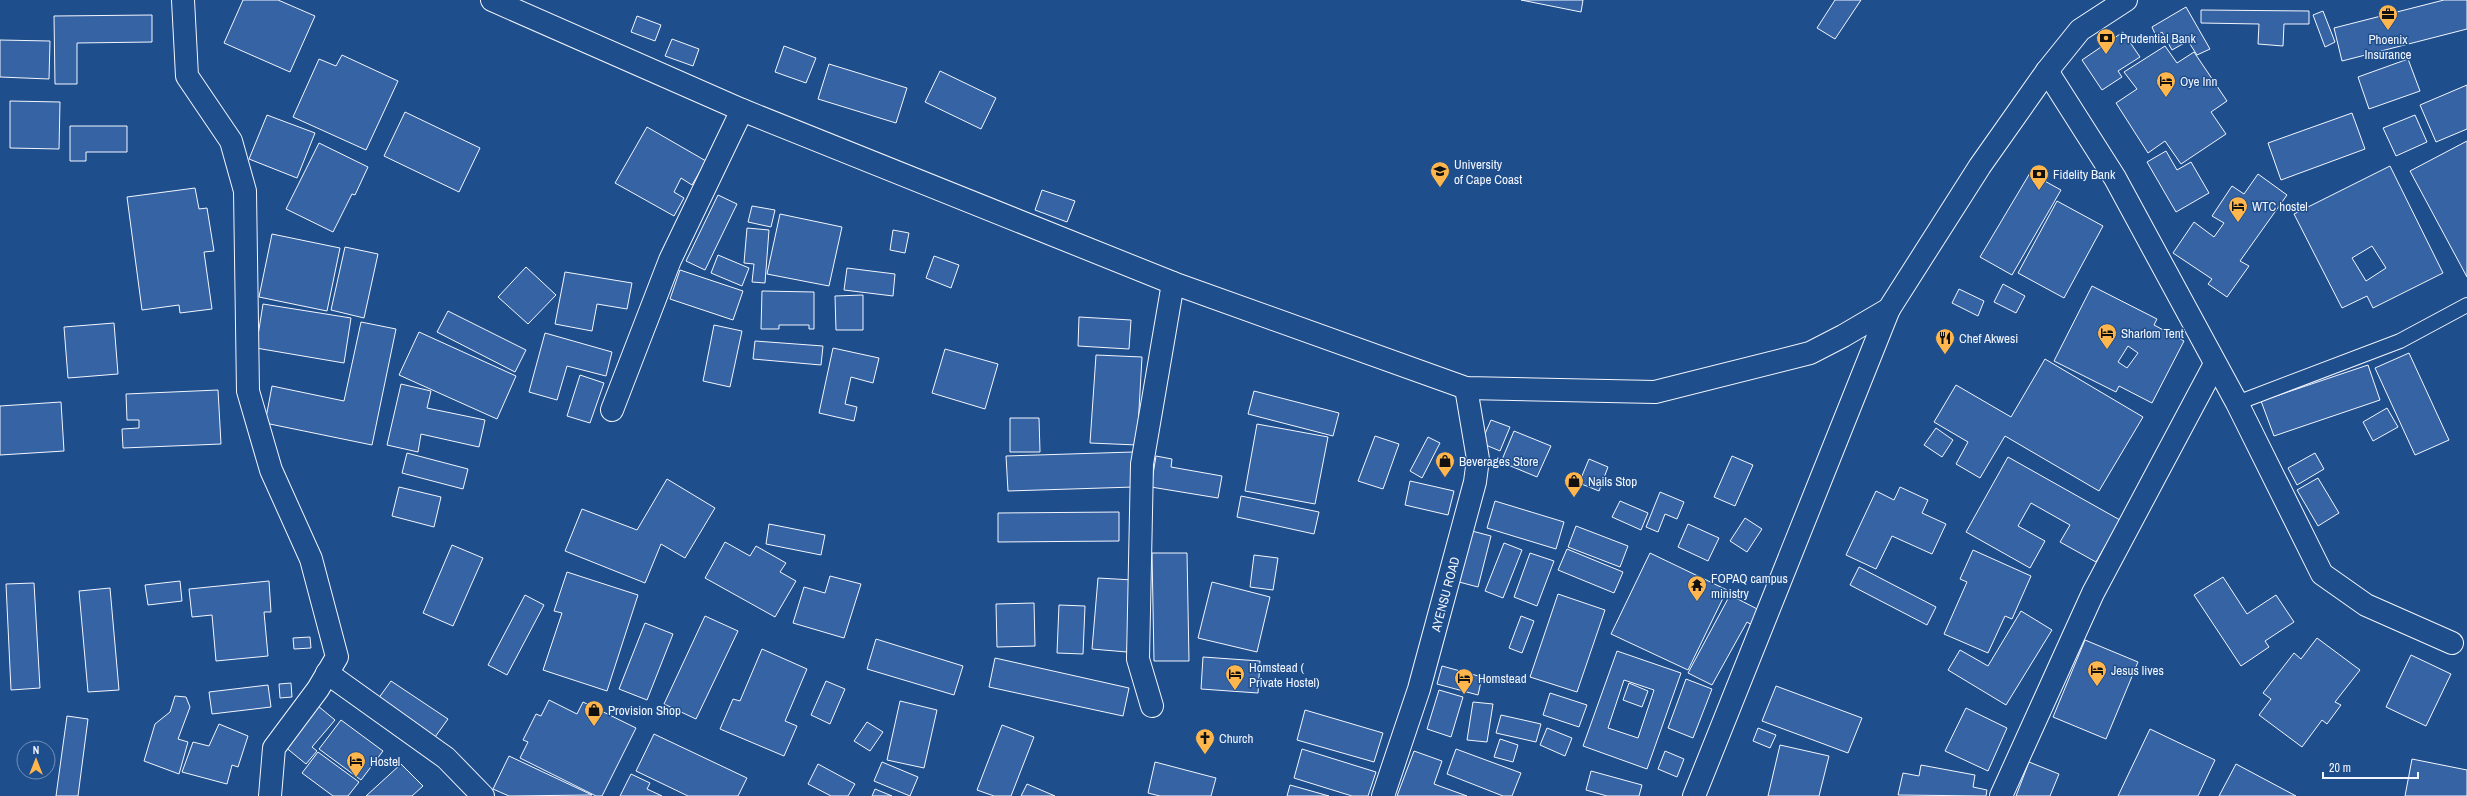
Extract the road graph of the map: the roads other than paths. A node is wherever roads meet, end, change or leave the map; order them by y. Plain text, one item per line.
1 (182, 0) edge
2 (492, 0) edge
3 (2126, 0) edge
4 (2047, 71) junction
5 (742, 110) junction
6 (1173, 283) junction
7 (2467, 305) edge
8 (1889, 309) junction
9 (2215, 364) junction
10 (1466, 388) junction
11 (2237, 403) junction
12 (612, 410) dead end
13 (2452, 643) dead end
14 (327, 673) junction
15 (1152, 706) dead end
16 (270, 796) edge
17 (483, 796) edge
18 (1384, 796) edge
19 (1694, 796) edge
20 (2001, 796) edge

1 - 14 street
2 - 5 street
3 - 4 street
4 - 8 street
4 - 9 street
5 - 6 street
5 - 12 street
6 - 10 street
6 - 15 street
7 - 11 lane
8 - 10 street
8 - 19 street
9 - 11 street
9 - 20 street
10 - 18 street, AYENSU ROAD
11 - 13 street
14 - 16 street
14 - 17 street

